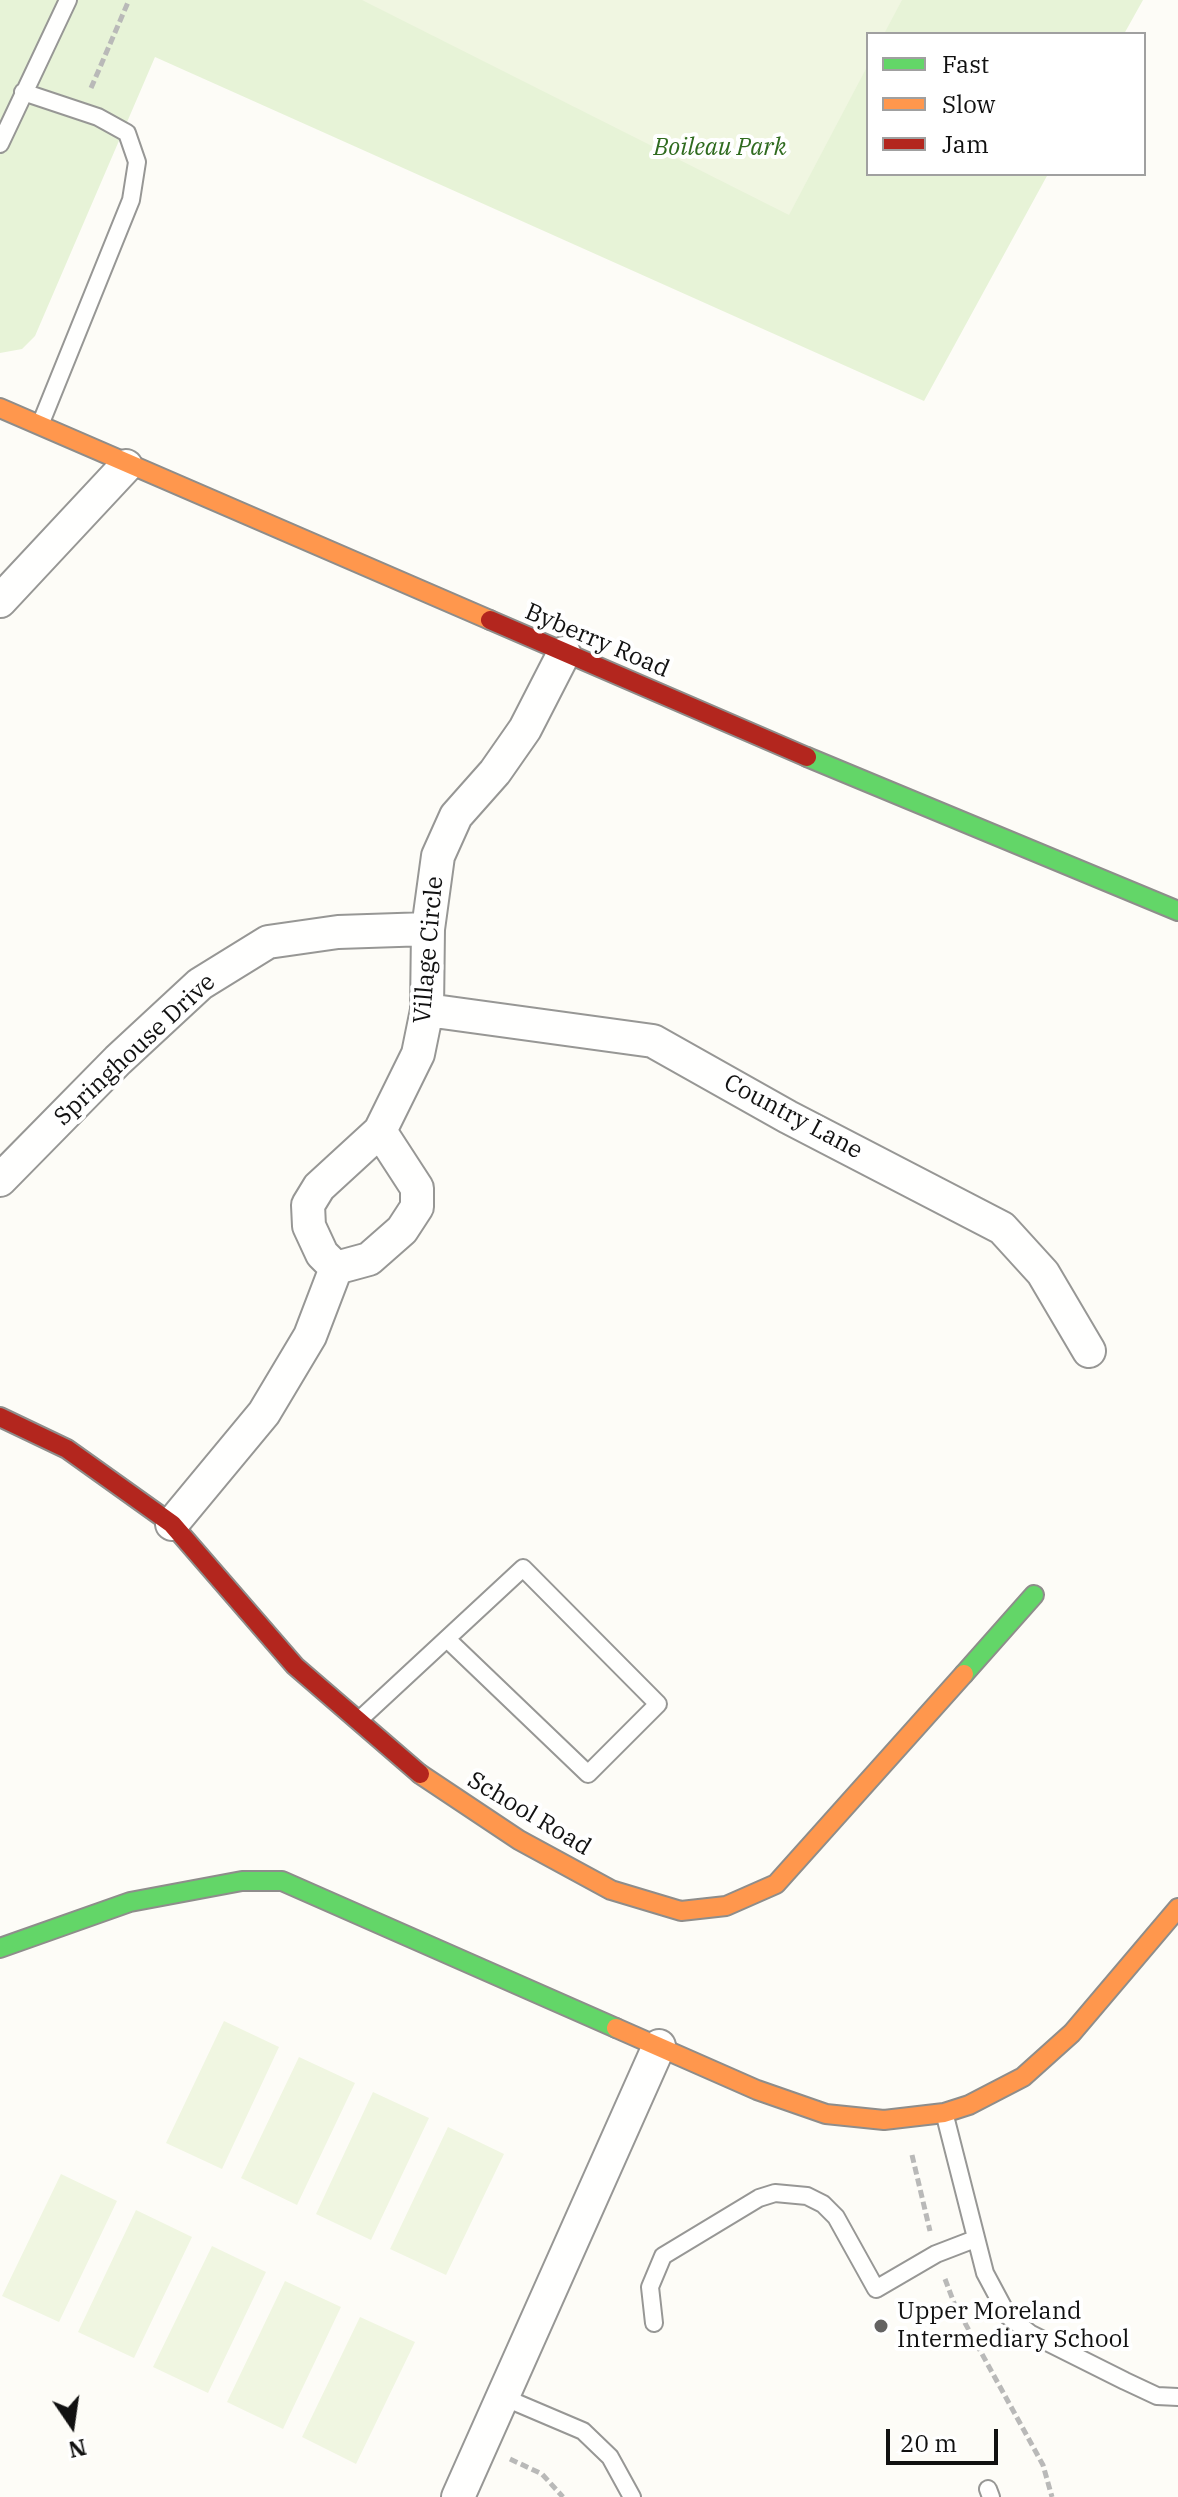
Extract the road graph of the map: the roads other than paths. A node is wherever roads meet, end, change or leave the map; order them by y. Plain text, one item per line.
1 (68, 0) edge
2 (23, 92) junction
3 (0, 144) edge
4 (0, 408) edge
5 (40, 426) junction
6 (126, 466) junction
7 (0, 601) edge
8 (564, 653) junction
9 (1178, 911) edge
10 (428, 929) junction
11 (427, 1010) junction
12 (380, 1131) junction
13 (0, 1180) edge
14 (336, 1268) junction
15 (1089, 1351) dead end
16 (0, 1417) edge
17 (172, 1524) junction
18 (1034, 1595) dead end
19 (447, 1639) junction
20 (357, 1722) junction
21 (1178, 1908) edge
22 (0, 1948) edge
23 (659, 2046) junction
24 (944, 2113) junction
25 (975, 2239) junction
26 (654, 2323) dead end
27 (503, 2397) junction
28 (1178, 2397) edge
29 (458, 2497) edge
30 (632, 2497) edge

1 - 2 lane
2 - 3 lane
2 - 5 lane
4 - 5 street, Byberry Road
5 - 6 street, Byberry Road
6 - 7 street
6 - 8 street, Byberry Road
8 - 9 street, Byberry Road
8 - 10 street, Village Circle
10 - 11 street, Village Circle
10 - 13 street, Springhouse Drive
11 - 12 street, Village Circle
11 - 15 street, Country Lane
12 - 14 street
12 - 14 street
14 - 17 street
16 - 17 street, School Road
17 - 20 street, School Road
18 - 20 street, School Road
19 - 19 lane
19 - 20 lane
21 - 24 street
22 - 23 street
23 - 24 street
23 - 27 street
24 - 25 lane
25 - 26 lane
25 - 28 lane
27 - 29 street
27 - 30 lane

